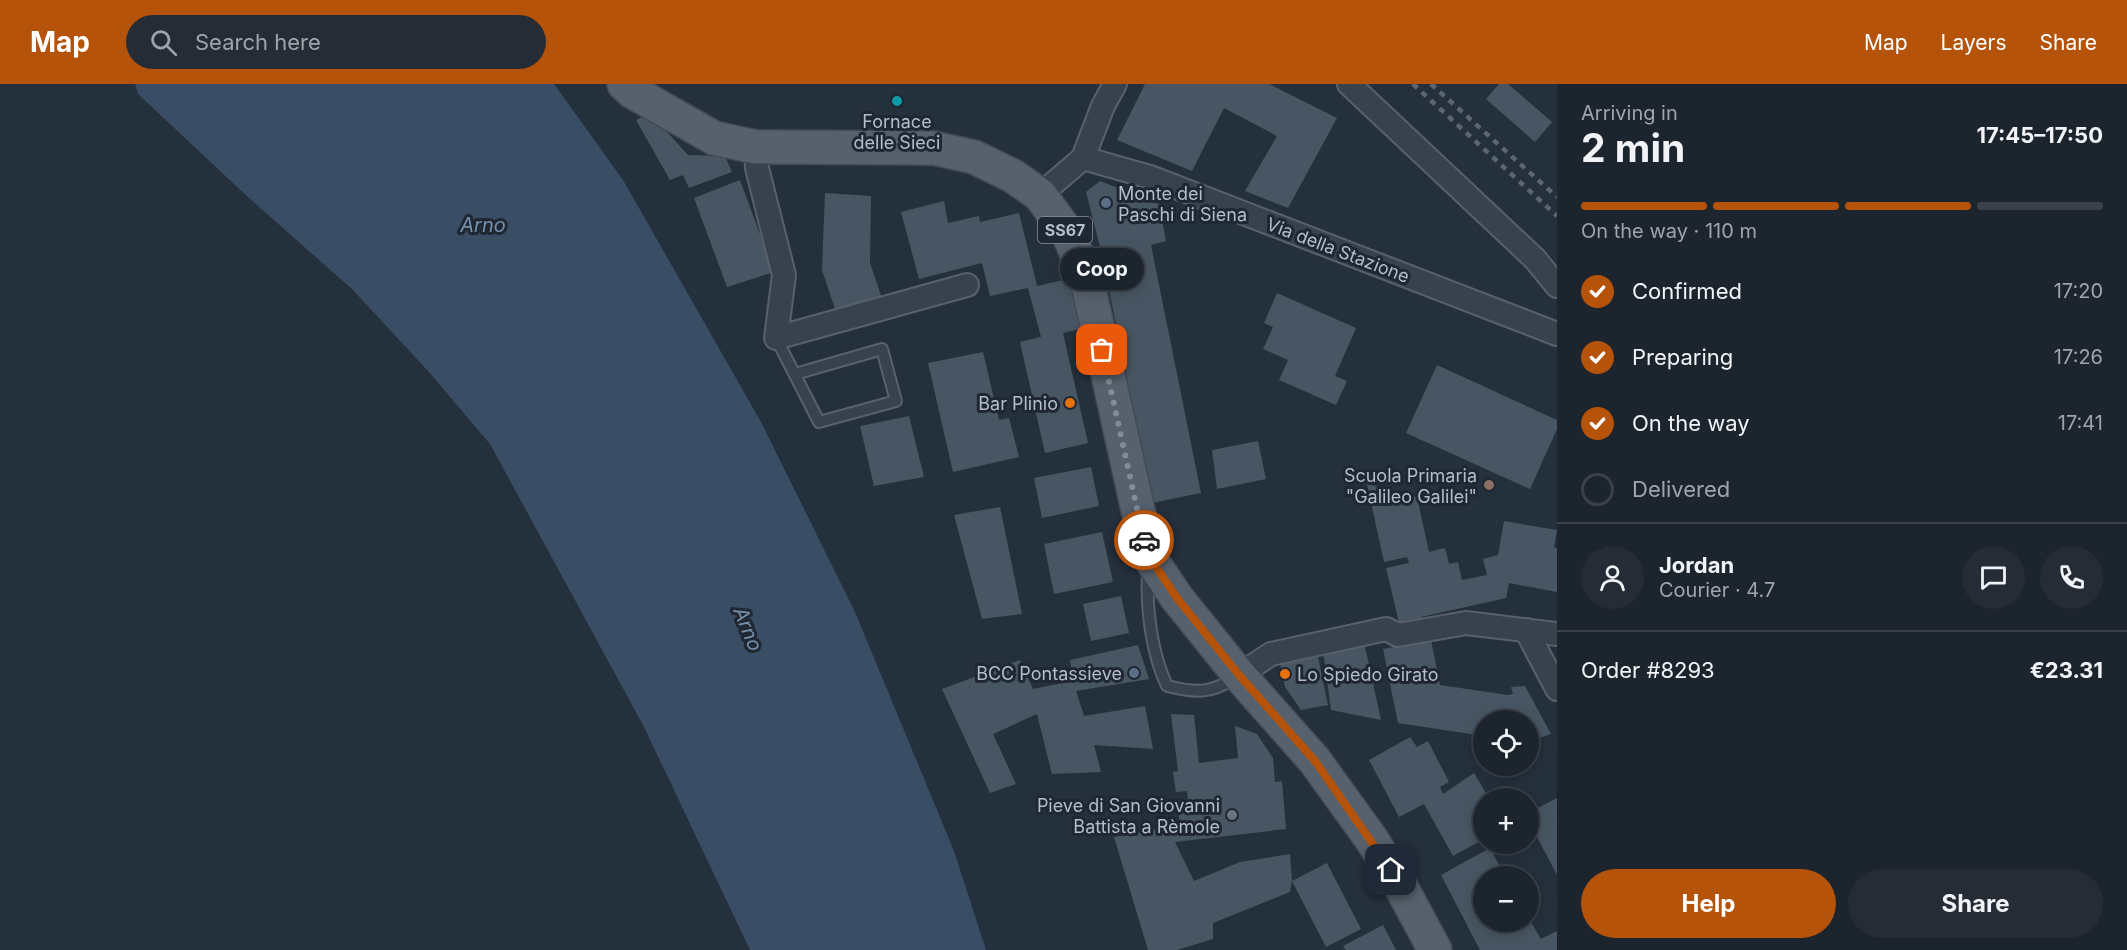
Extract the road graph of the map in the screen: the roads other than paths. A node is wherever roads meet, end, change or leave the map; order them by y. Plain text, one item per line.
1 (624, 84) edge
2 (1115, 84) edge
3 (1349, 84) edge
4 (756, 147) junction
5 (1083, 158) junction
6 (1040, 195) junction
7 (967, 285) dead end
8 (1557, 286) edge
9 (1557, 334) edge
10 (776, 338) junction
11 (795, 374) junction
12 (1148, 555) junction
13 (1526, 630) junction
14 (1557, 634) edge
15 (1239, 675) junction
16 (1557, 689) edge
17 (1436, 950) edge

1 - 4 main road, SS67
2 - 5 street
3 - 8 street
4 - 6 main road, SS67
4 - 10 street
5 - 6 street
5 - 9 street, Via della Stazione
6 - 12 main road, SS67
7 - 10 street
10 - 11 lane
11 - 11 lane
12 - 15 main road, SS67
12 - 15 lane
13 - 14 street
13 - 15 street
13 - 16 street
15 - 17 main road, SS67

